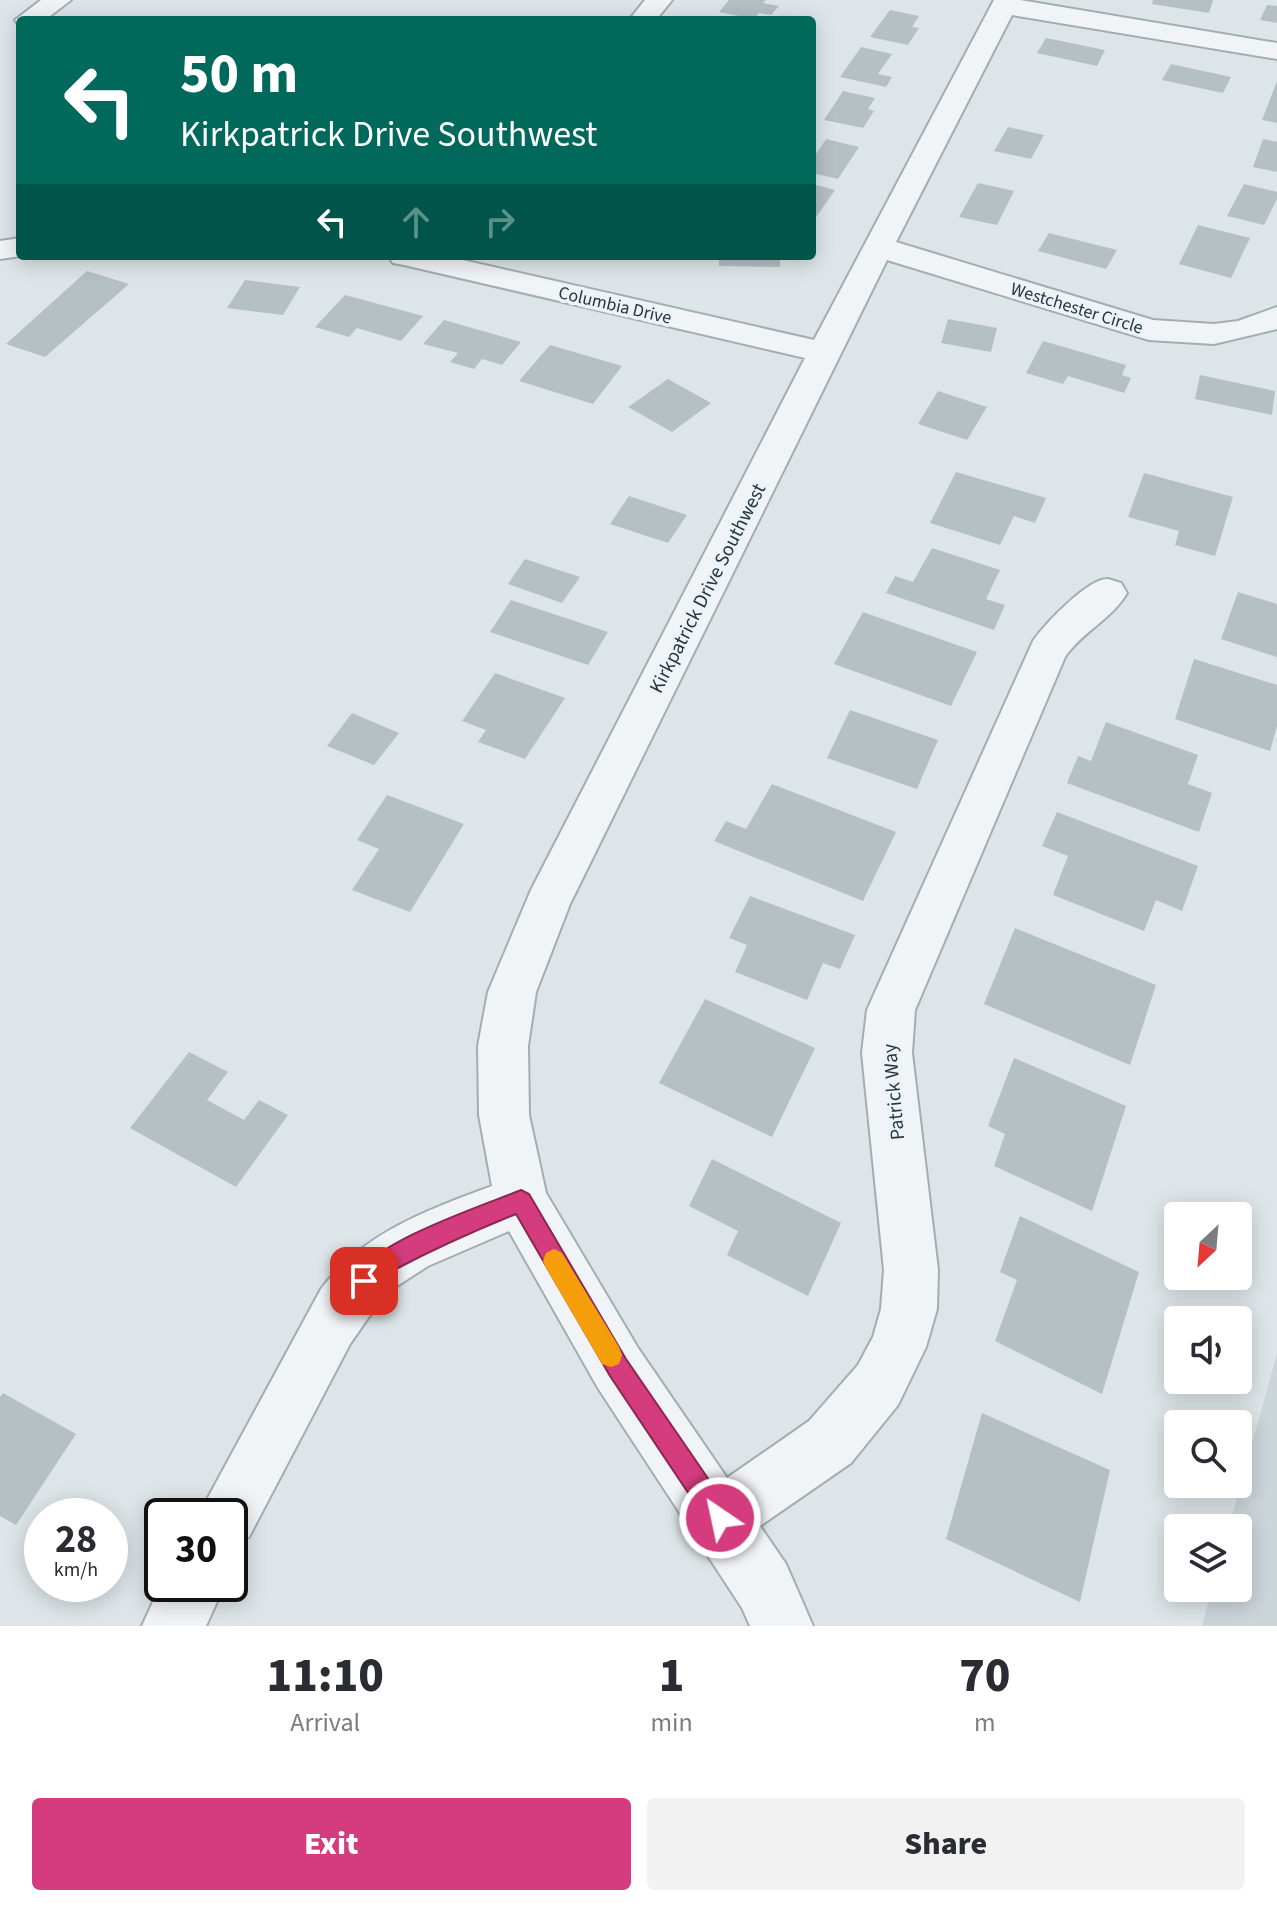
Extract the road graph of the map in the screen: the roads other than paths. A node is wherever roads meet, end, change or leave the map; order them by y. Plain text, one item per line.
1 (58, 0) edge
2 (659, 0) edge
3 (1005, 3) edge
4 (34, 16) edge
5 (645, 16) edge
6 (1277, 51) edge
7 (878, 247) junction
8 (455, 261) edge
9 (1277, 317) edge
10 (826, 353) junction
11 (1107, 593) dead end
12 (521, 1201) junction
13 (238, 1498) edge
14 (720, 1518) junction
15 (185, 1602) edge
16 (173, 1626) edge
17 (782, 1626) edge

1 - 4 street
2 - 5 street
3 - 6 street
3 - 7 street, Kirkpatrick Drive Southwest
7 - 9 street, Westchester Circle
7 - 10 street, Kirkpatrick Drive Southwest
8 - 10 street, Columbia Drive
10 - 12 street, Kirkpatrick Drive Southwest
11 - 14 street, Patrick Way
12 - 13 street
12 - 14 street, Kirkpatrick Drive Southwest
14 - 17 street, Kirkpatrick Drive Southwest
15 - 16 street

